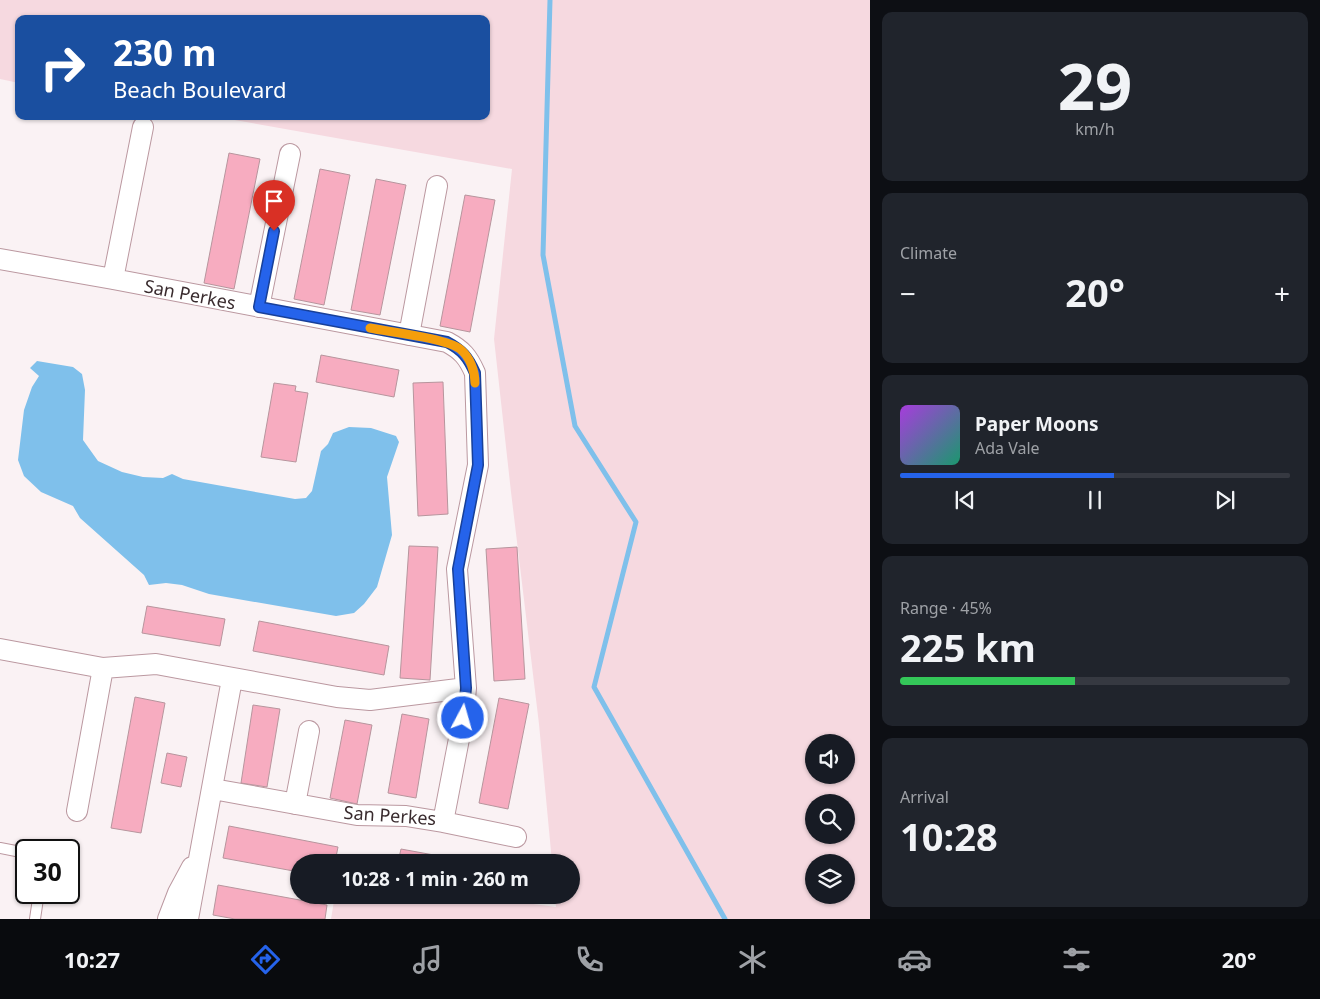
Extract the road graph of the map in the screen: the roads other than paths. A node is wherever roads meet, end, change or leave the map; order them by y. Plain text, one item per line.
1 (143, 127) dead end
2 (290, 154) dead end
3 (437, 186) dead end
4 (0, 259) edge
5 (113, 279) junction
6 (259, 307) junction
7 (408, 335) junction
8 (0, 649) edge
9 (102, 668) junction
10 (232, 679) junction
11 (466, 688) junction
12 (309, 730) dead end
13 (212, 789) junction
14 (295, 804) junction
15 (77, 812) dead end
16 (443, 822) junction
17 (516, 837) dead end
18 (0, 848) edge
19 (15, 851) edge
20 (200, 853) junction
21 (38, 904) edge
22 (35, 919) edge
23 (168, 919) edge
24 (188, 919) edge

1 - 5 street
2 - 6 street
3 - 7 street
4 - 5 street, San Perkes
5 - 6 street, San Perkes
6 - 7 street, San Perkes
7 - 11 street, San Perkes
8 - 9 street
9 - 10 street
9 - 15 street
10 - 11 street
10 - 13 street
11 - 16 street, San Perkes
12 - 14 street
13 - 14 street, San Perkes
13 - 20 street
14 - 16 street, San Perkes
16 - 17 street
18 - 19 lane
20 - 23 street
20 - 24 street
21 - 22 lane

